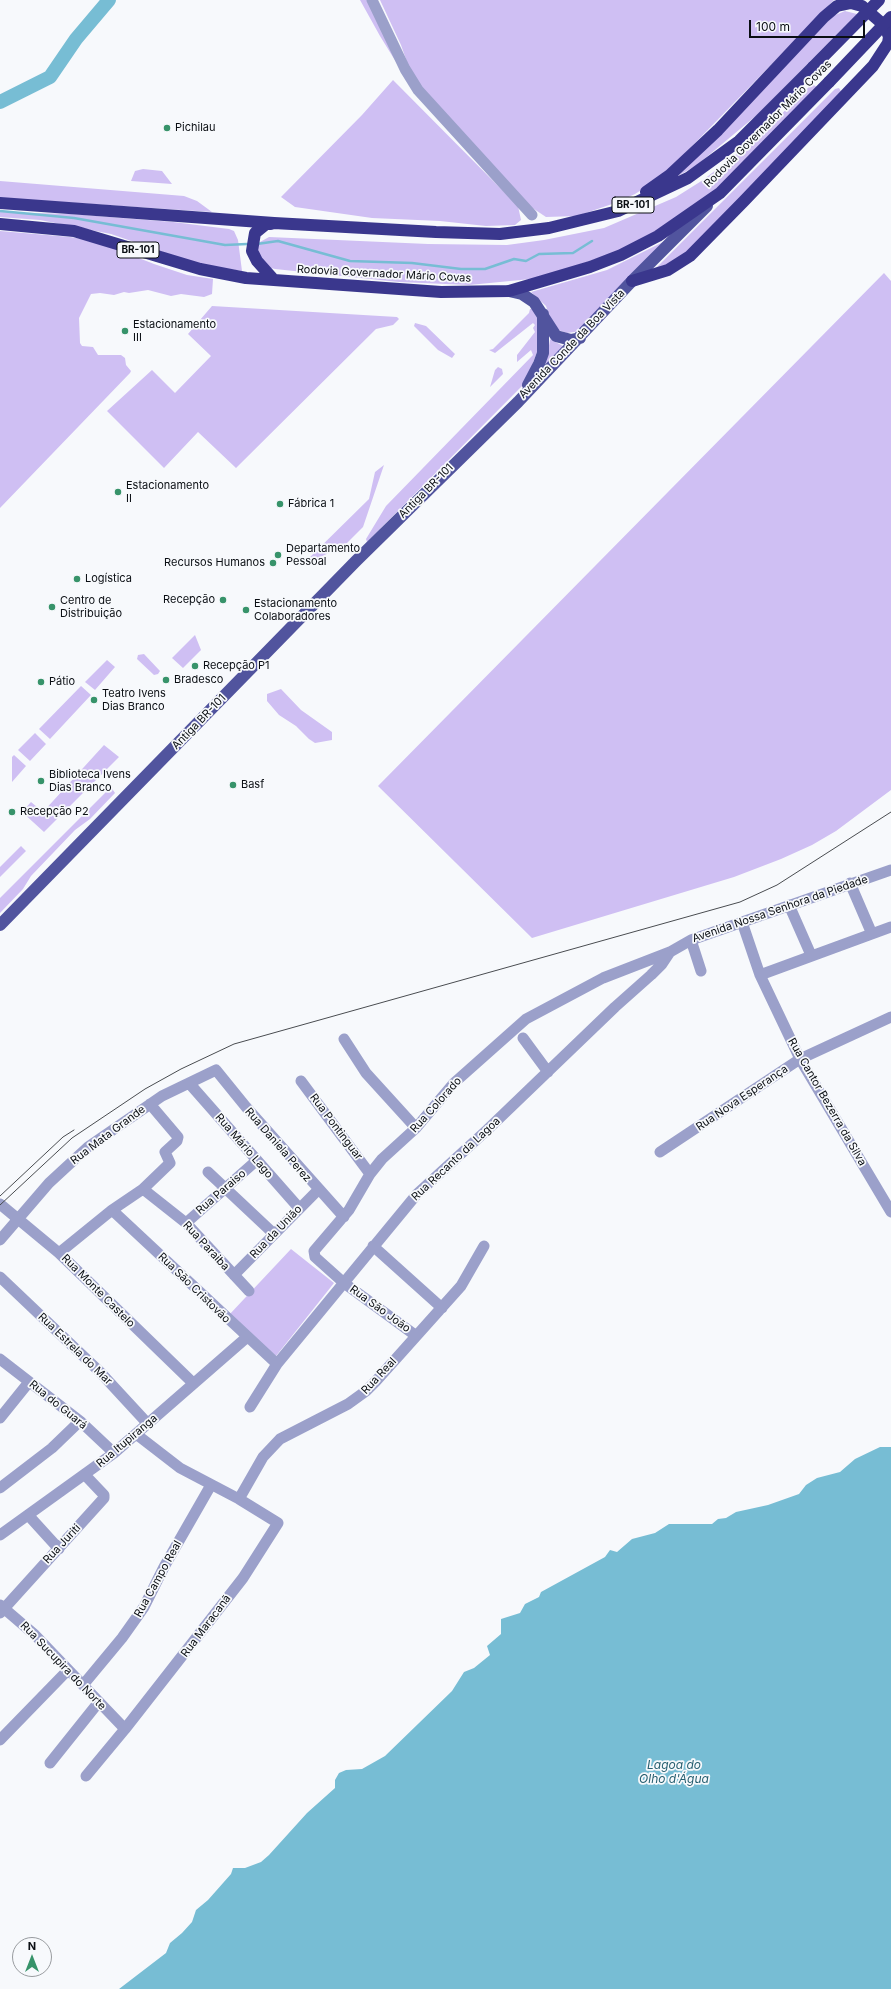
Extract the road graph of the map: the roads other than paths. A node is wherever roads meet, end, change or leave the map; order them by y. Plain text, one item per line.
1 (372, 0) edge
2 (879, 0) edge
3 (891, 17) edge
4 (720, 193) junction
5 (0, 203) edge
6 (618, 211) junction
7 (532, 216) dead end
8 (274, 223) junction
9 (0, 224) edge
10 (274, 280) junction
11 (632, 281) junction
12 (509, 290) junction
13 (543, 314) junction
14 (580, 338) junction
15 (518, 402) junction
16 (891, 870) edge
17 (850, 883) junction
18 (789, 905) junction
19 (742, 922) junction
20 (0, 925) edge
21 (891, 926) edge
22 (872, 934) junction
23 (691, 940) junction
24 (670, 952) junction
25 (811, 955) junction
26 (701, 971) dead end
27 (760, 975) junction
28 (891, 1017) edge
29 (523, 1038) dead end
30 (344, 1039) dead end
31 (800, 1059) junction
32 (216, 1070) joint
33 (548, 1072) junction
34 (301, 1081) dead end
35 (189, 1083) junction
36 (150, 1104) junction
37 (416, 1128) junction
38 (660, 1152) dead end
39 (256, 1161) junction
40 (208, 1172) dead end
41 (370, 1174) junction
42 (143, 1189) junction
43 (225, 1189) junction
44 (318, 1190) junction
45 (0, 1204) edge
46 (299, 1208) junction
47 (112, 1210) junction
48 (891, 1212) edge
49 (344, 1217) junction
50 (19, 1219) junction
51 (186, 1223) junction
52 (274, 1234) junction
53 (0, 1240) edge
54 (373, 1246) junction
55 (484, 1246) dead end
56 (59, 1253) junction
57 (234, 1275) junction
58 (0, 1277) edge
59 (344, 1283) junction
60 (249, 1291) dead end
61 (442, 1308) junction
62 (415, 1335) junction
63 (246, 1338) junction
64 (2, 1363) edge
65 (277, 1364) junction
66 (29, 1382) junction
67 (193, 1383) junction
68 (250, 1407) dead end
69 (0, 1418) edge
70 (80, 1421) junction
71 (148, 1424) junction
72 (136, 1434) junction
73 (114, 1453) junction
74 (85, 1475) junction
75 (2, 1483) edge
76 (211, 1485) junction
77 (239, 1499) junction
78 (29, 1516) junction
79 (0, 1535) edge
80 (59, 1549) junction
81 (1, 1609) edge
82 (68, 1670) junction
83 (83, 1685) junction
84 (98, 1703) junction
85 (125, 1729) junction
86 (0, 1740) edge
87 (50, 1763) dead end
88 (86, 1776) dead end

1 - 7 street
2 - 6 highway, Rodovia Governador Mário Covas / BR-101, bridge
3 - 4 highway, Rodovia Governador Mário Covas / BR-101, bridge
4 - 11 main road, Avenida Conde da Boa Vista / BR-101
4 - 12 highway, Rodovia Governador Mário Covas / BR-101
5 - 8 highway, Rodovia Governador Mário Covas / BR-101
6 - 8 highway, Rodovia Governador Mário Covas / BR-101
6 - 11 highway
8 - 10 highway
9 - 10 highway, Rodovia Governador Mário Covas / BR-101
10 - 12 highway, Rodovia Governador Mário Covas / BR-101
11 - 14 main road, Avenida Conde da Boa Vista / BR-101
12 - 13 main road, BR-101
13 - 14 main road
13 - 15 main road, Avenida Conde da Boa Vista / BR-101
14 - 15 main road, Avenida Conde da Boa Vista / BR-101
15 - 20 main road, Antiga BR-101 / BR-101
16 - 17 street, Avenida Nossa Senhora da Piedade
17 - 18 street, Avenida Nossa Senhora da Piedade
17 - 22 street
18 - 19 street, Avenida Nossa Senhora da Piedade
18 - 25 street
19 - 23 street, Avenida Nossa Senhora da Piedade
19 - 27 street, Rua Cantor Bezerra da Silva
21 - 22 street
22 - 25 street
23 - 24 street, Avenida Nossa Senhora da Piedade
23 - 26 street
24 - 33 street, Rua Recanto da Lagoa
24 - 37 street, Rua Colorado
25 - 27 street
27 - 31 street, Rua Cantor Bezerra da Silva
28 - 31 street, Rua Nova Esperança
29 - 33 street
30 - 37 street
31 - 38 street, Rua Nova Esperança
31 - 48 street, Rua Cantor Bezerra da Silva
32 - 35 street, Rua Mata Grande
32 - 44 street, Rua Daniela Perez
33 - 54 street, Rua Recanto da Lagoa
34 - 41 street, Rua Pontinguar
35 - 36 street, Rua Mata Grande
35 - 39 street, Rua Mário Lago
36 - 42 street
36 - 50 street, Rua Mata Grande
37 - 41 street, Rua Colorado
39 - 43 street, Rua Paraiso
39 - 46 street, Rua Mário Lago
40 - 43 street
41 - 49 street, Rua Colorado
42 - 47 street
42 - 51 street, Rua Paraiba
43 - 51 street, Rua Paraiso
43 - 52 street
44 - 46 street, Rua da União
44 - 49 street, Rua Daniela Perez
45 - 50 street, Rua Monte Castelo
46 - 52 street, Rua da União
47 - 56 street
47 - 63 street, Rua São Cristovão
49 - 59 street, Rua Colorado
50 - 53 street, Rua Mata Grande
50 - 56 street, Rua Monte Castelo
51 - 57 street, Rua Paraiba
52 - 57 street, Rua da União
54 - 59 street, Rua Recanto da Lagoa
54 - 61 street
55 - 61 street, Rua Real
56 - 67 street, Rua Monte Castelo
57 - 60 street, Rua Paraiba
58 - 71 street, Rua Estrela do Mar
59 - 62 street, Rua São João
59 - 65 street, Rua Recanto da Lagoa
61 - 62 street, Rua Real
62 - 77 street, Rua Real
63 - 65 street, Rua São Cristovão
63 - 67 street, Rua Itupiranga
64 - 66 street, Rua do Guará
65 - 68 street, Rua Recanto da Lagoa
66 - 69 street
66 - 70 street, Rua do Guará
67 - 71 street, Rua Itupiranga
70 - 73 street, Rua do Guará
70 - 75 street
71 - 72 street, Rua Itupiranga
72 - 73 street, Rua Itupiranga
72 - 76 street
73 - 74 street, Rua Itupiranga
74 - 78 street, Rua Itupiranga
74 - 80 street, Rua Juriti
76 - 77 street
76 - 83 street, Rua Campo Real
77 - 85 street, Rua Maracanã
78 - 79 street, Rua Itupiranga
78 - 80 street
80 - 81 street, Rua Juriti
81 - 82 street, Rua Sucupira do Norte
82 - 83 street, Rua Sucupira do Norte
82 - 86 street
83 - 84 street, Rua Sucupira do Norte
84 - 85 street, Rua Sucupira do Norte
84 - 87 street
85 - 88 street

